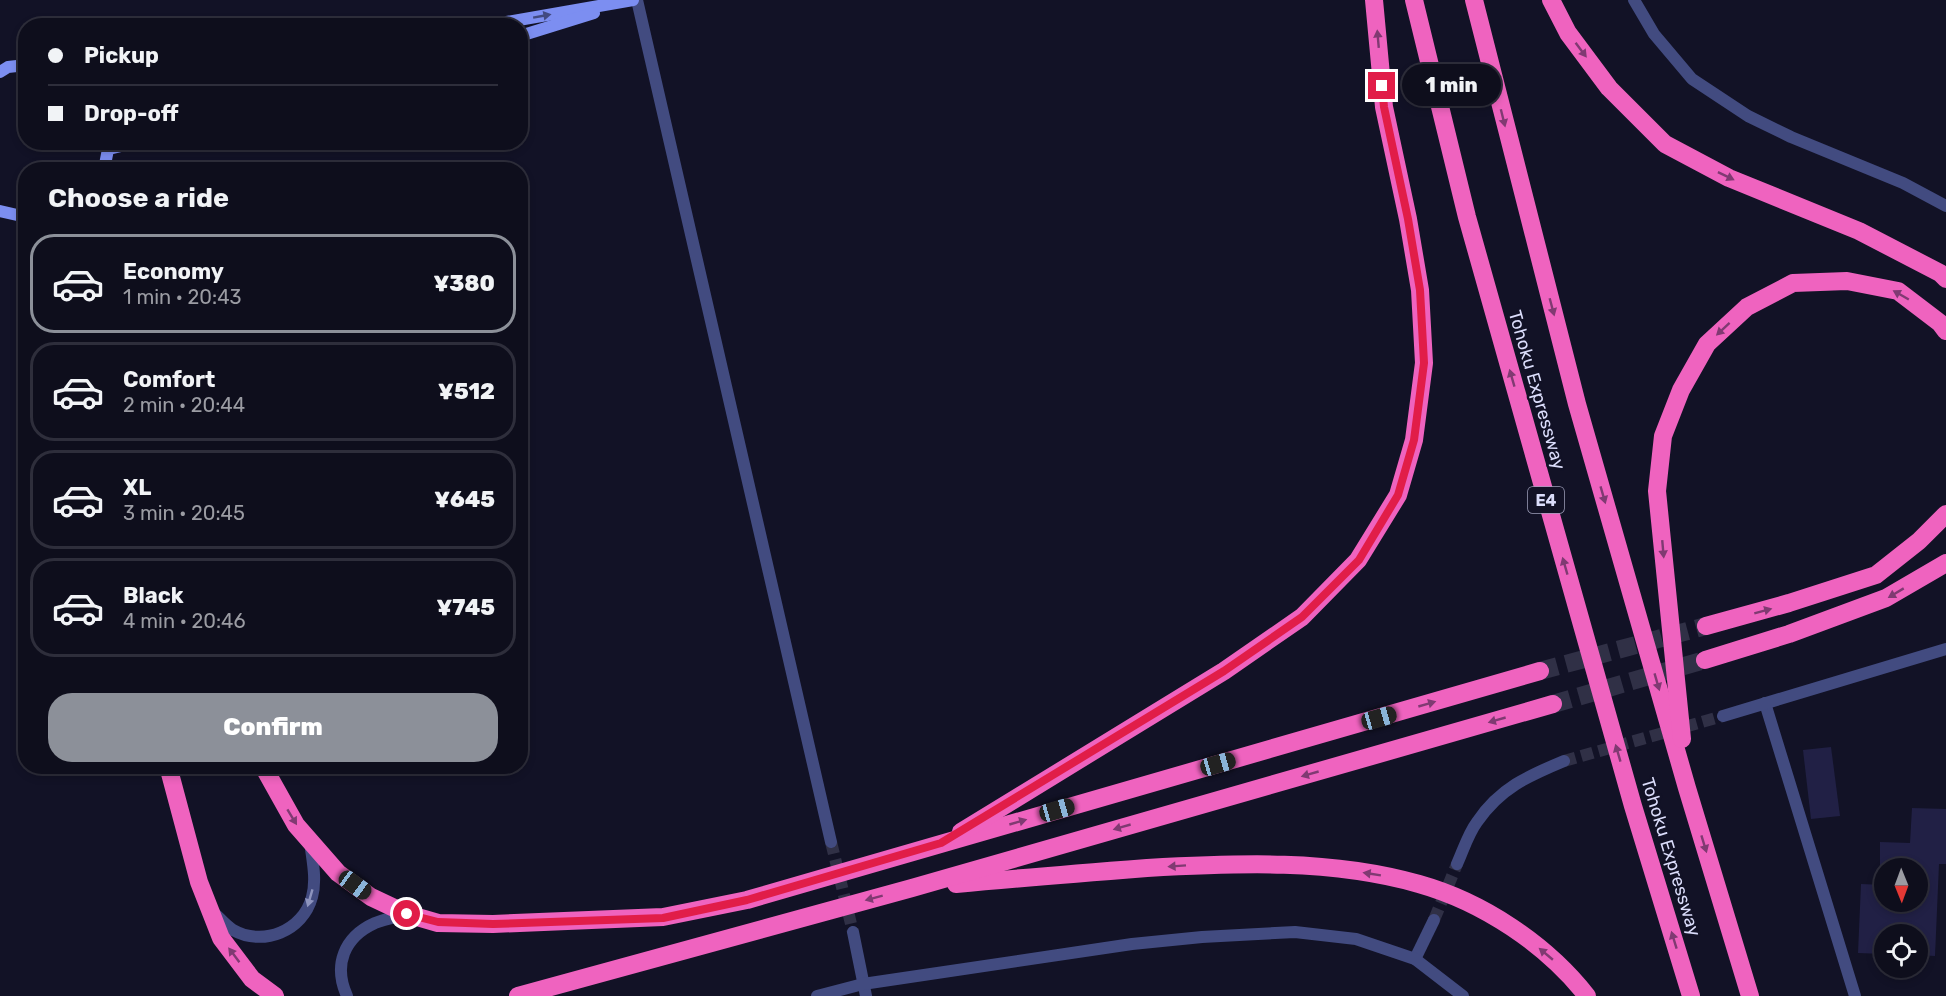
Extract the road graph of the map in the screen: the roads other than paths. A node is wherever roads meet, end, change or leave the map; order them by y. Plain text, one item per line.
1 (635, 0) edge
2 (1374, 0) edge
3 (1414, 0) edge
4 (1474, 0) edge
5 (1551, 0) edge
6 (1634, 0) edge
7 (528, 18) edge
8 (528, 33) edge
9 (18, 66) edge
10 (0, 72) edge
11 (1946, 206) edge
12 (0, 211) edge
13 (18, 215) edge
14 (1946, 279) edge
15 (1946, 331) edge
16 (1946, 514) edge
17 (1946, 563) edge
18 (1706, 626) tunnel mouth
19 (1946, 649) edge
20 (1705, 660) tunnel mouth
21 (1540, 671) tunnel mouth
22 (1765, 703) junction
23 (1553, 704) tunnel mouth
24 (1723, 716) tunnel mouth
25 (1564, 761) tunnel mouth
26 (170, 774) edge
27 (267, 774) edge
28 (1687, 788) junction
29 (310, 840) junction
30 (831, 842) tunnel mouth
31 (941, 843) junction
32 (1457, 864) tunnel mouth
33 (912, 888) junction
34 (209, 908) junction
35 (407, 914) junction
36 (1434, 920) tunnel mouth
37 (853, 932) tunnel mouth
38 (1415, 959) junction
39 (864, 990) edge
40 (275, 996) edge
41 (347, 996) edge
42 (518, 996) edge
43 (817, 996) edge
44 (1463, 996) edge
45 (1587, 996) edge
46 (1691, 996) edge
47 (1750, 996) edge
48 (1855, 996) edge

7 -> 1 street
1 - 8 street
1 - 30 street
31 -> 2 highway
46 -> 3 highway, Tohoku Expressway / E4
4 -> 28 highway, Tohoku Expressway
5 -> 14 highway
6 - 11 street
9 - 10 street
12 - 13 street
15 -> 28 highway
18 -> 16 highway
17 -> 20 highway
19 - 22 street
31 -> 21 highway
22 - 24 street
22 - 48 street
23 -> 33 highway
25 - 32 street
26 - 34 highway
27 -> 29 highway
28 -> 47 highway, Tohoku Expressway
29 -> 34 street
29 - 35 highway
31 - 35 highway
33 -> 42 highway
45 -> 33 highway
40 -> 34 highway
35 - 41 street
36 - 38 street
37 - 39 street
38 - 39 street
38 - 44 street
39 - 43 street

